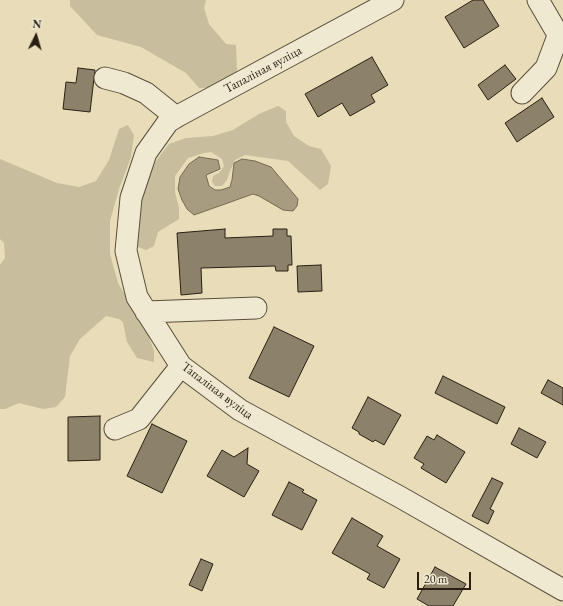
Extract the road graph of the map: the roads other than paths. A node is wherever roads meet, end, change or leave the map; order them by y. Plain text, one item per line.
1 (394, 0) edge
2 (538, 0) edge
3 (560, 40) edge
4 (105, 78) dead end
5 (522, 93) dead end
6 (176, 117) junction
7 (256, 308) dead end
8 (146, 312) junction
9 (181, 366) junction
10 (115, 429) dead end
11 (563, 590) edge

1 - 6 street, Тапаліная вуліца
2 - 3 street
3 - 5 street
4 - 6 street
6 - 8 street, Тапаліная вуліца
7 - 8 street
8 - 9 street, Тапаліная вуліца
9 - 10 street
9 - 11 street, Тапаліная вуліца

